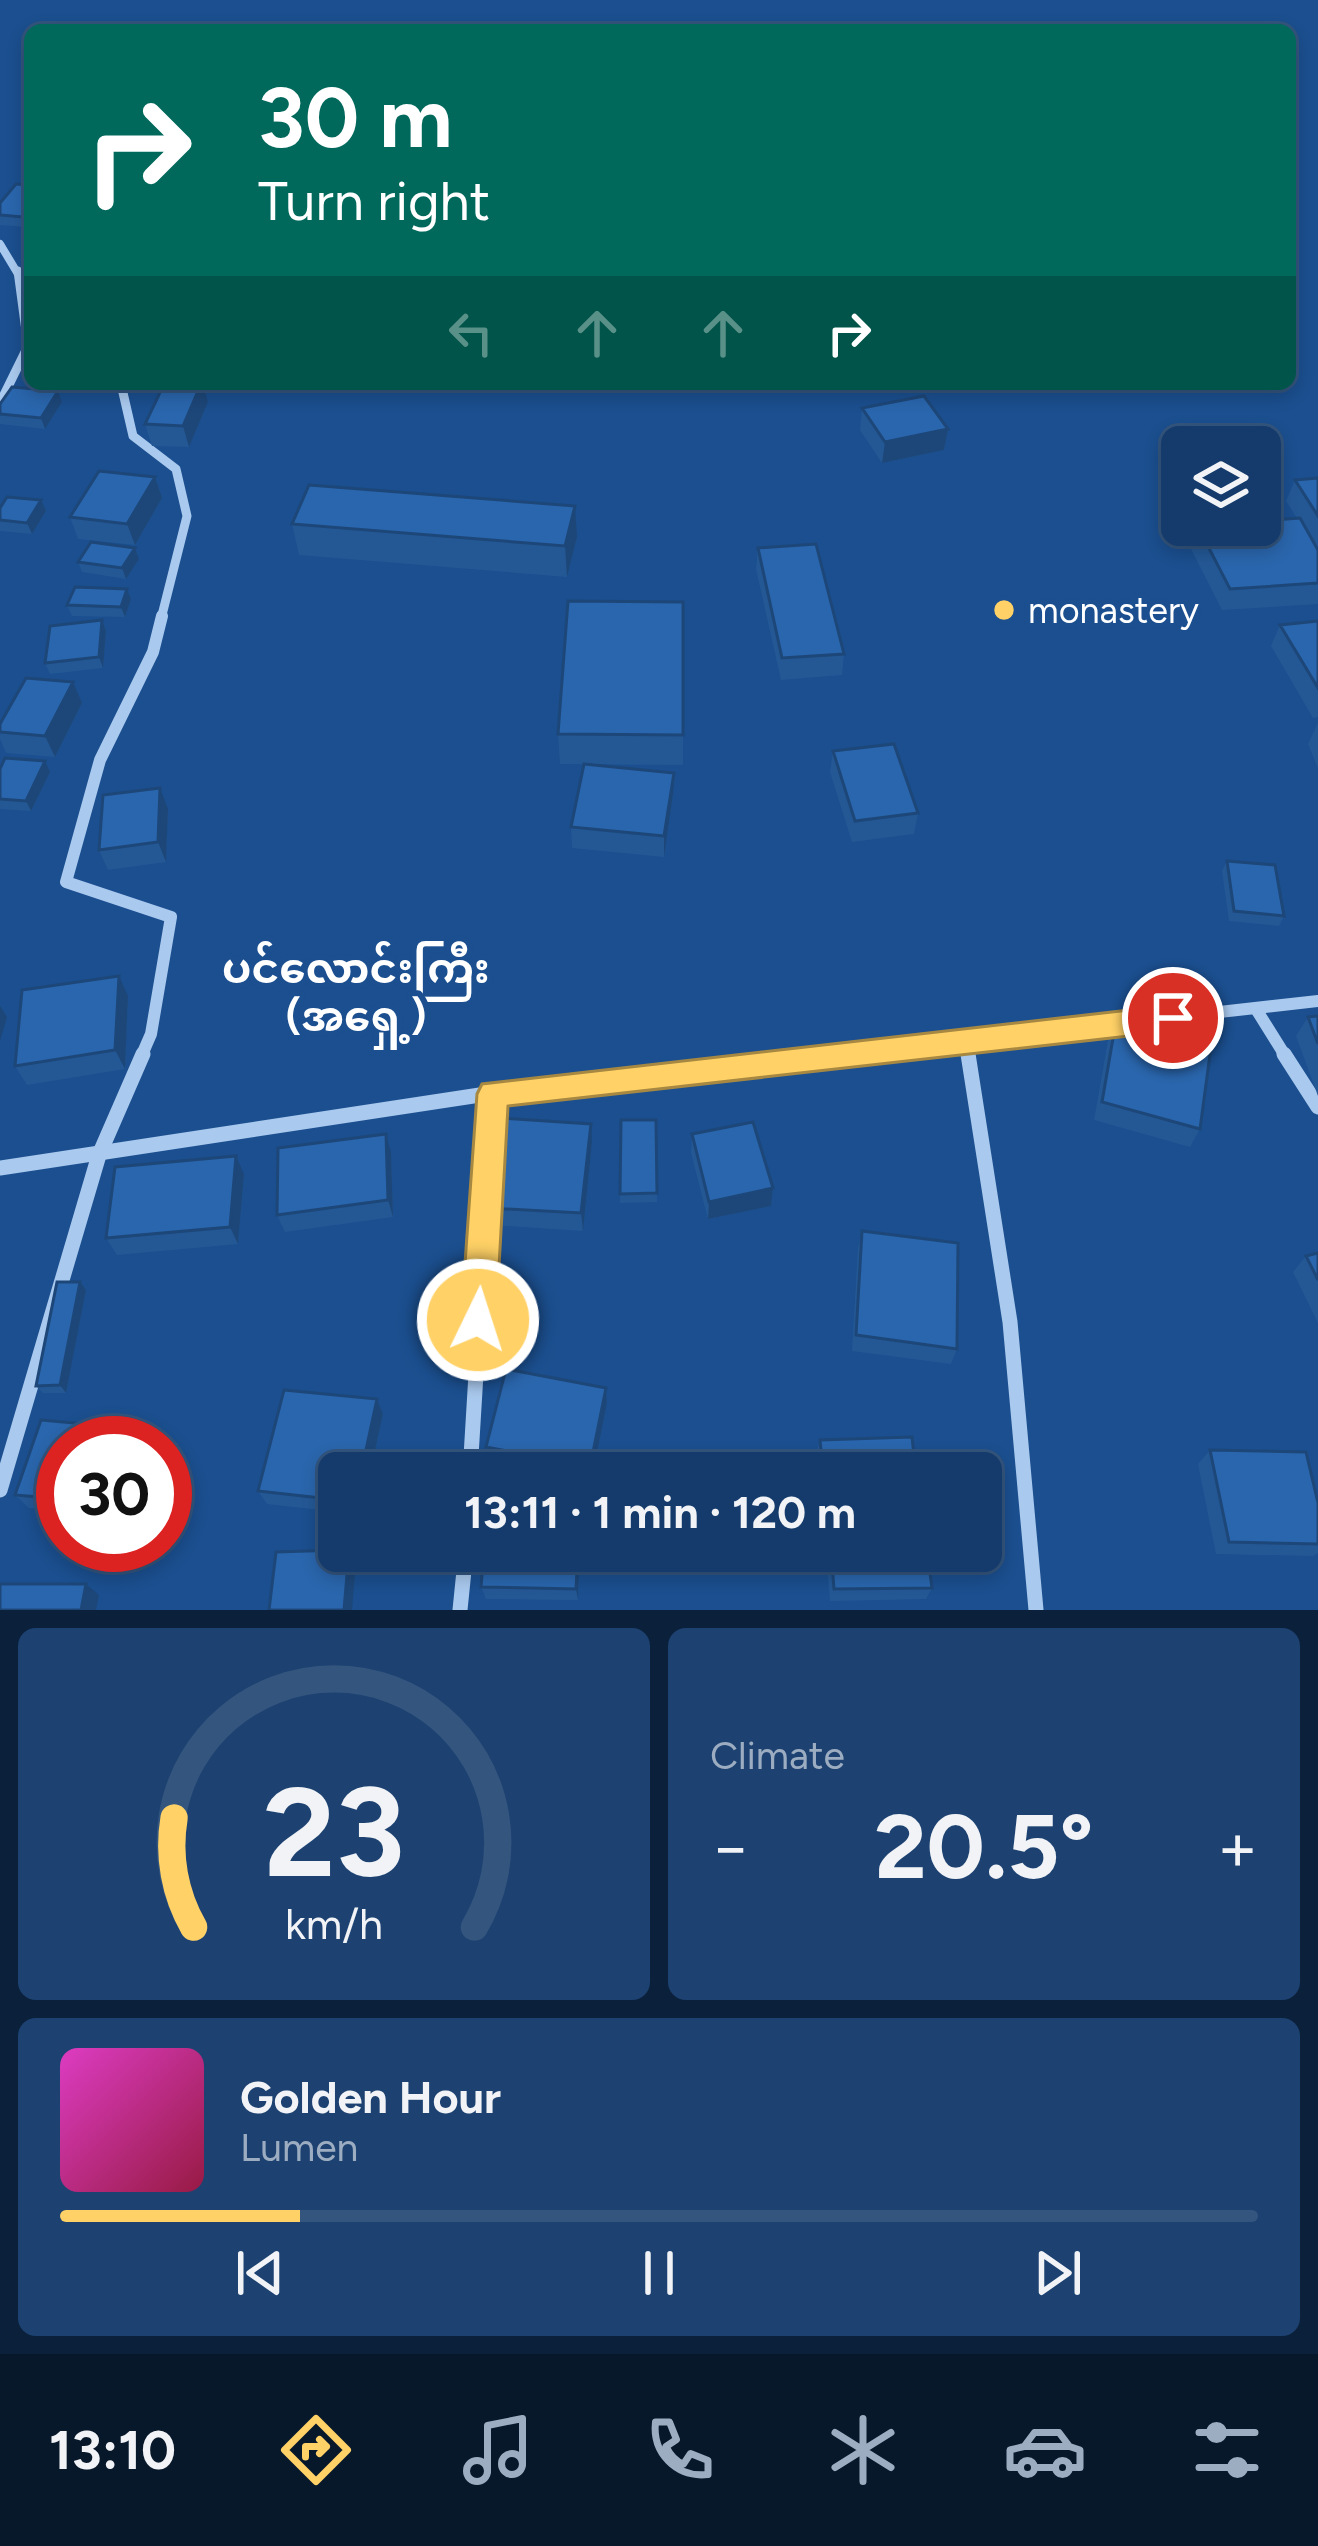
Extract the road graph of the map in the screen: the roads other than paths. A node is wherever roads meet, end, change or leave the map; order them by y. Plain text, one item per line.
1 (0, 244) edge
2 (24, 315) edge
3 (24, 356) edge
4 (122, 390) edge
5 (0, 403) edge
6 (1318, 1001) edge
7 (1256, 1009) junction
8 (966, 1041) junction
9 (493, 1094) junction
10 (1318, 1107) edge
11 (99, 1155) junction
12 (0, 1168) edge
13 (471, 1452) edge
14 (0, 1490) edge
15 (464, 1572) edge
16 (460, 1610) edge
17 (1036, 1610) edge

1 - 2 street
3 - 5 street
4 - 11 street
6 - 7 street
7 - 8 street
7 - 10 street
8 - 9 street
8 - 17 street
9 - 11 street
9 - 13 street
11 - 12 street
11 - 14 street
15 - 16 street

